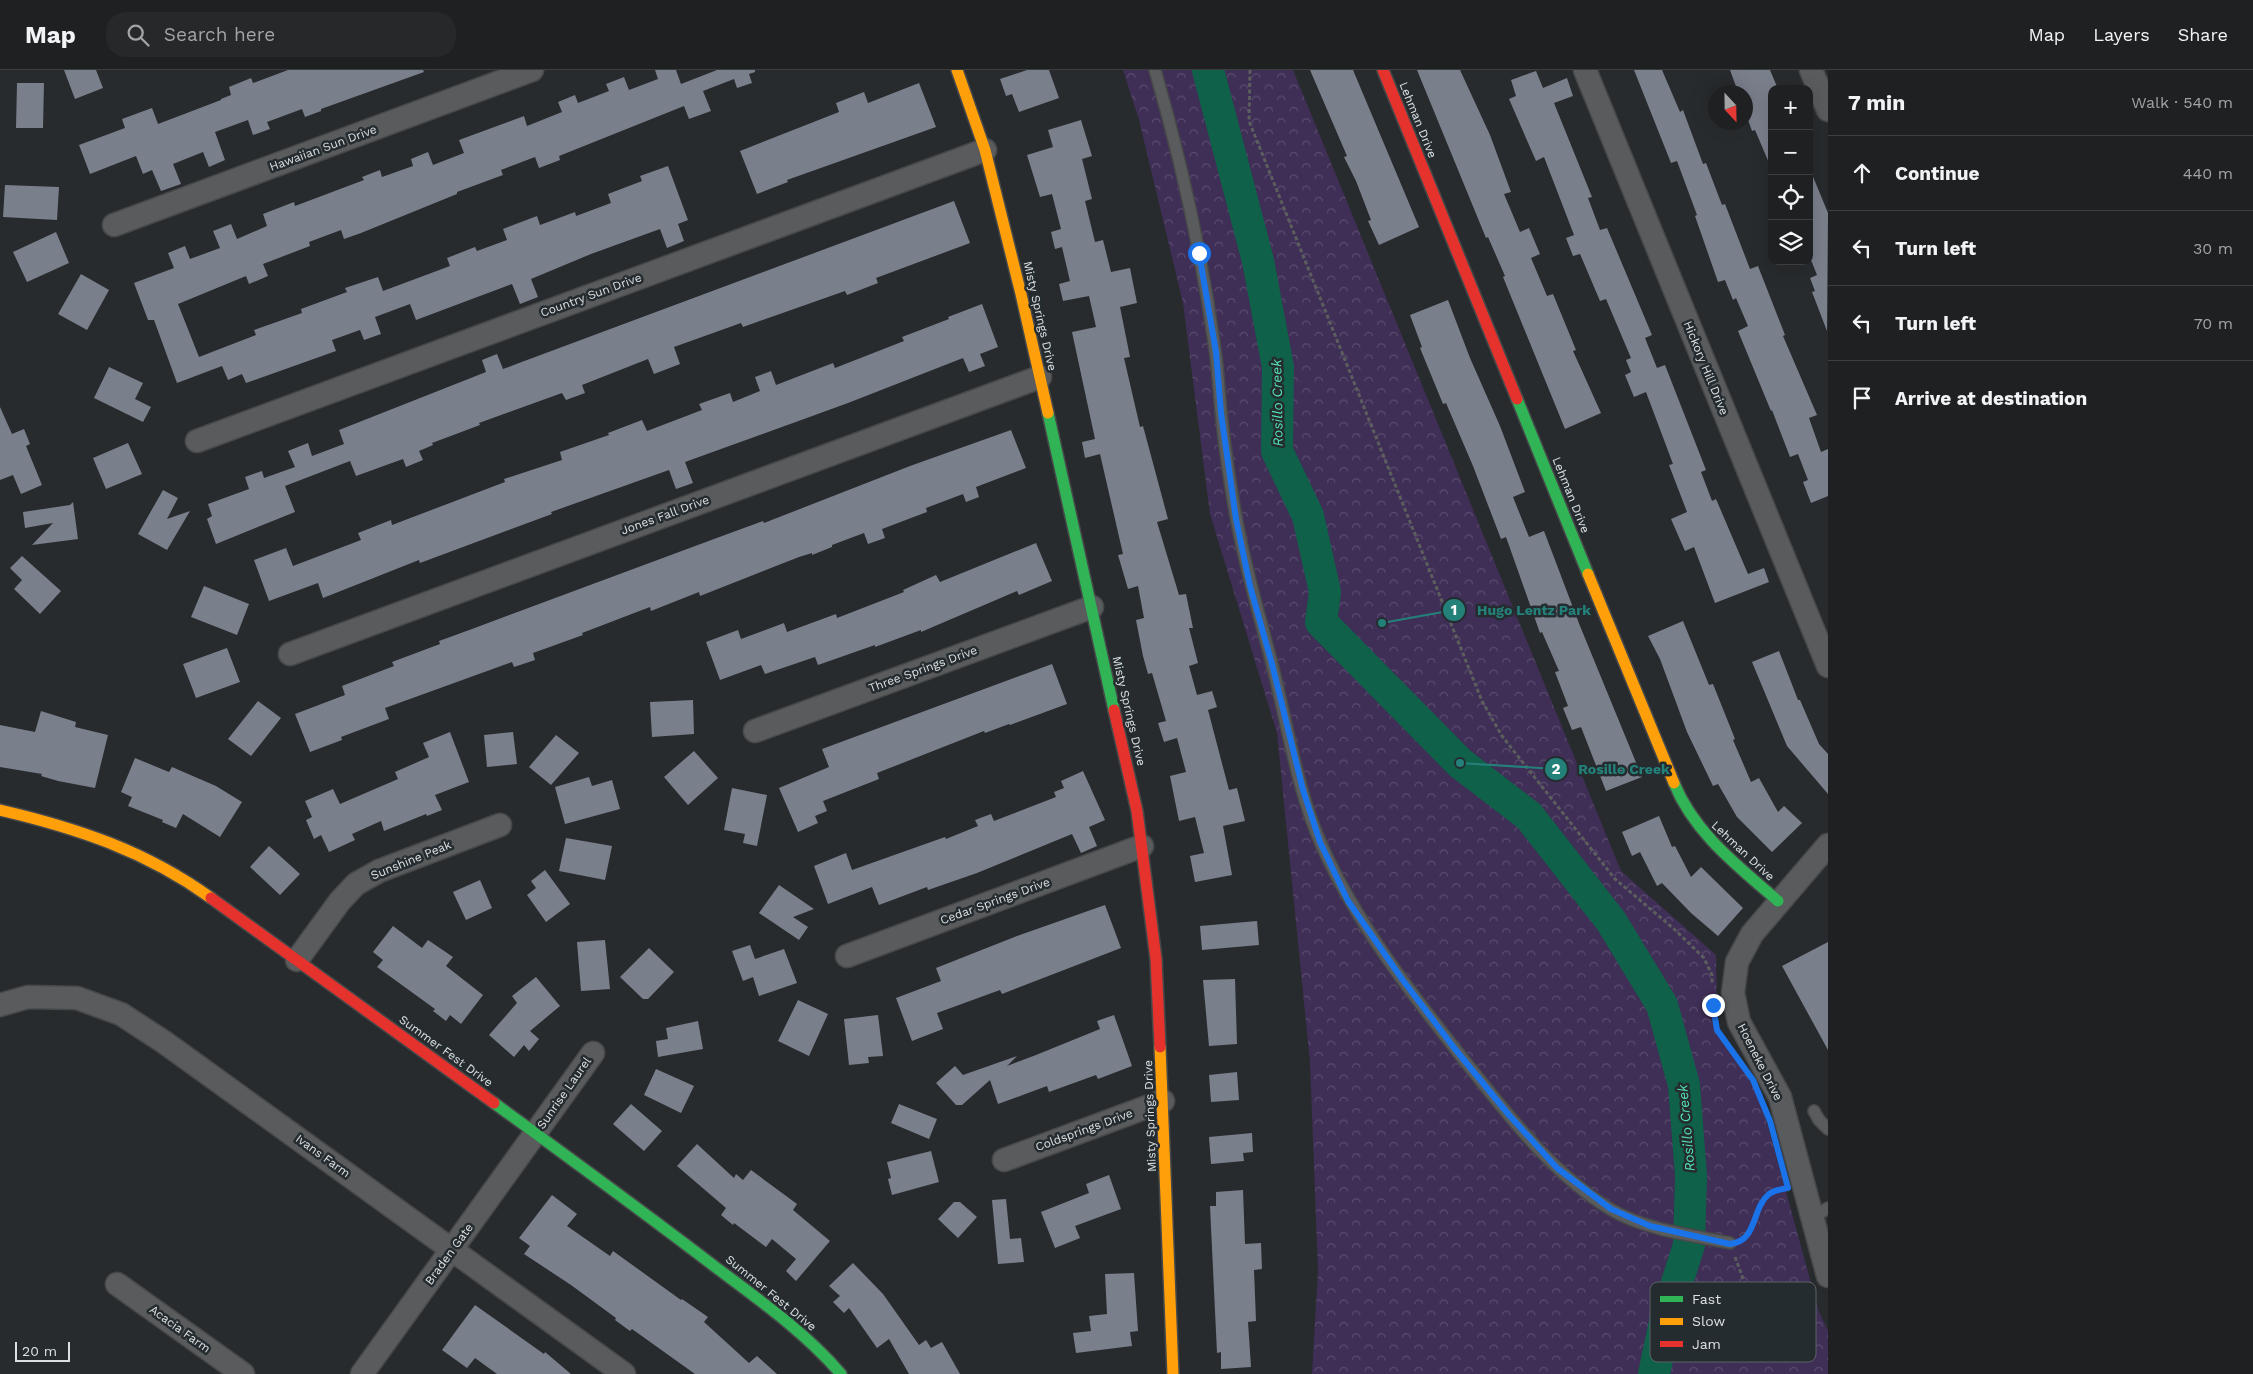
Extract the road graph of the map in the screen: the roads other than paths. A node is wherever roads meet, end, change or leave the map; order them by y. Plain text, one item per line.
1 (532, 70) edge
2 (957, 70) edge
3 (1155, 70) edge
4 (1383, 70) edge
5 (1585, 70) edge
6 (1811, 70) edge
7 (1828, 110) edge
8 (985, 150) junction
9 (114, 225) dead end
10 (1040, 377) junction
11 (197, 441) dead end
12 (1092, 607) junction
13 (290, 654) dead end
14 (1828, 666) edge
15 (755, 731) dead end
16 (0, 810) edge
17 (500, 825) dead end
18 (1828, 844) edge
19 (1142, 846) junction
20 (1778, 901) junction
21 (847, 956) dead end
22 (297, 960) junction
23 (0, 1006) edge
24 (593, 1054) dead end
25 (1163, 1101) junction
26 (1814, 1111) dead end
27 (1828, 1129) edge
28 (536, 1133) junction
29 (1004, 1160) dead end
30 (1820, 1213) edge
31 (1730, 1244) road end
32 (452, 1250) junction
33 (1828, 1276) edge
34 (117, 1284) dead end
35 (242, 1374) edge
36 (362, 1374) edge
37 (624, 1374) edge
38 (840, 1374) edge
39 (1173, 1374) edge

1 - 9 street, Hawaiian Sun Drive
2 - 8 street, Misty Springs Drive
3 - 31 lane
4 - 20 street, Lehman Drive
5 - 14 street, Hickory Hill Drive
6 - 7 street
8 - 10 street, Misty Springs Drive
8 - 11 street, Country Sun Drive
10 - 12 street, Misty Springs Drive
10 - 13 street, Jones Fall Drive
12 - 15 street, Three Springs Drive
12 - 19 street, Misty Springs Drive
16 - 22 street, Summer Fest Drive
17 - 22 street, Sunshine Peak
18 - 20 street, Hoeneke Drive
19 - 21 street, Cedar Springs Drive
19 - 25 street, Misty Springs Drive
20 - 30 street, Hoeneke Drive
22 - 28 street, Summer Fest Drive
23 - 32 street, Ivans Farm
24 - 28 street, Sunrise Laurel
25 - 29 street, Coldsprings Drive
25 - 39 street, Misty Springs Drive
26 - 27 lane
28 - 32 street, Braden Gate
28 - 38 street, Summer Fest Drive
30 - 33 street, Hoeneke Drive
32 - 36 street, Braden Gate
32 - 37 street, Ivans Farm
34 - 35 street, Acacia Farm

